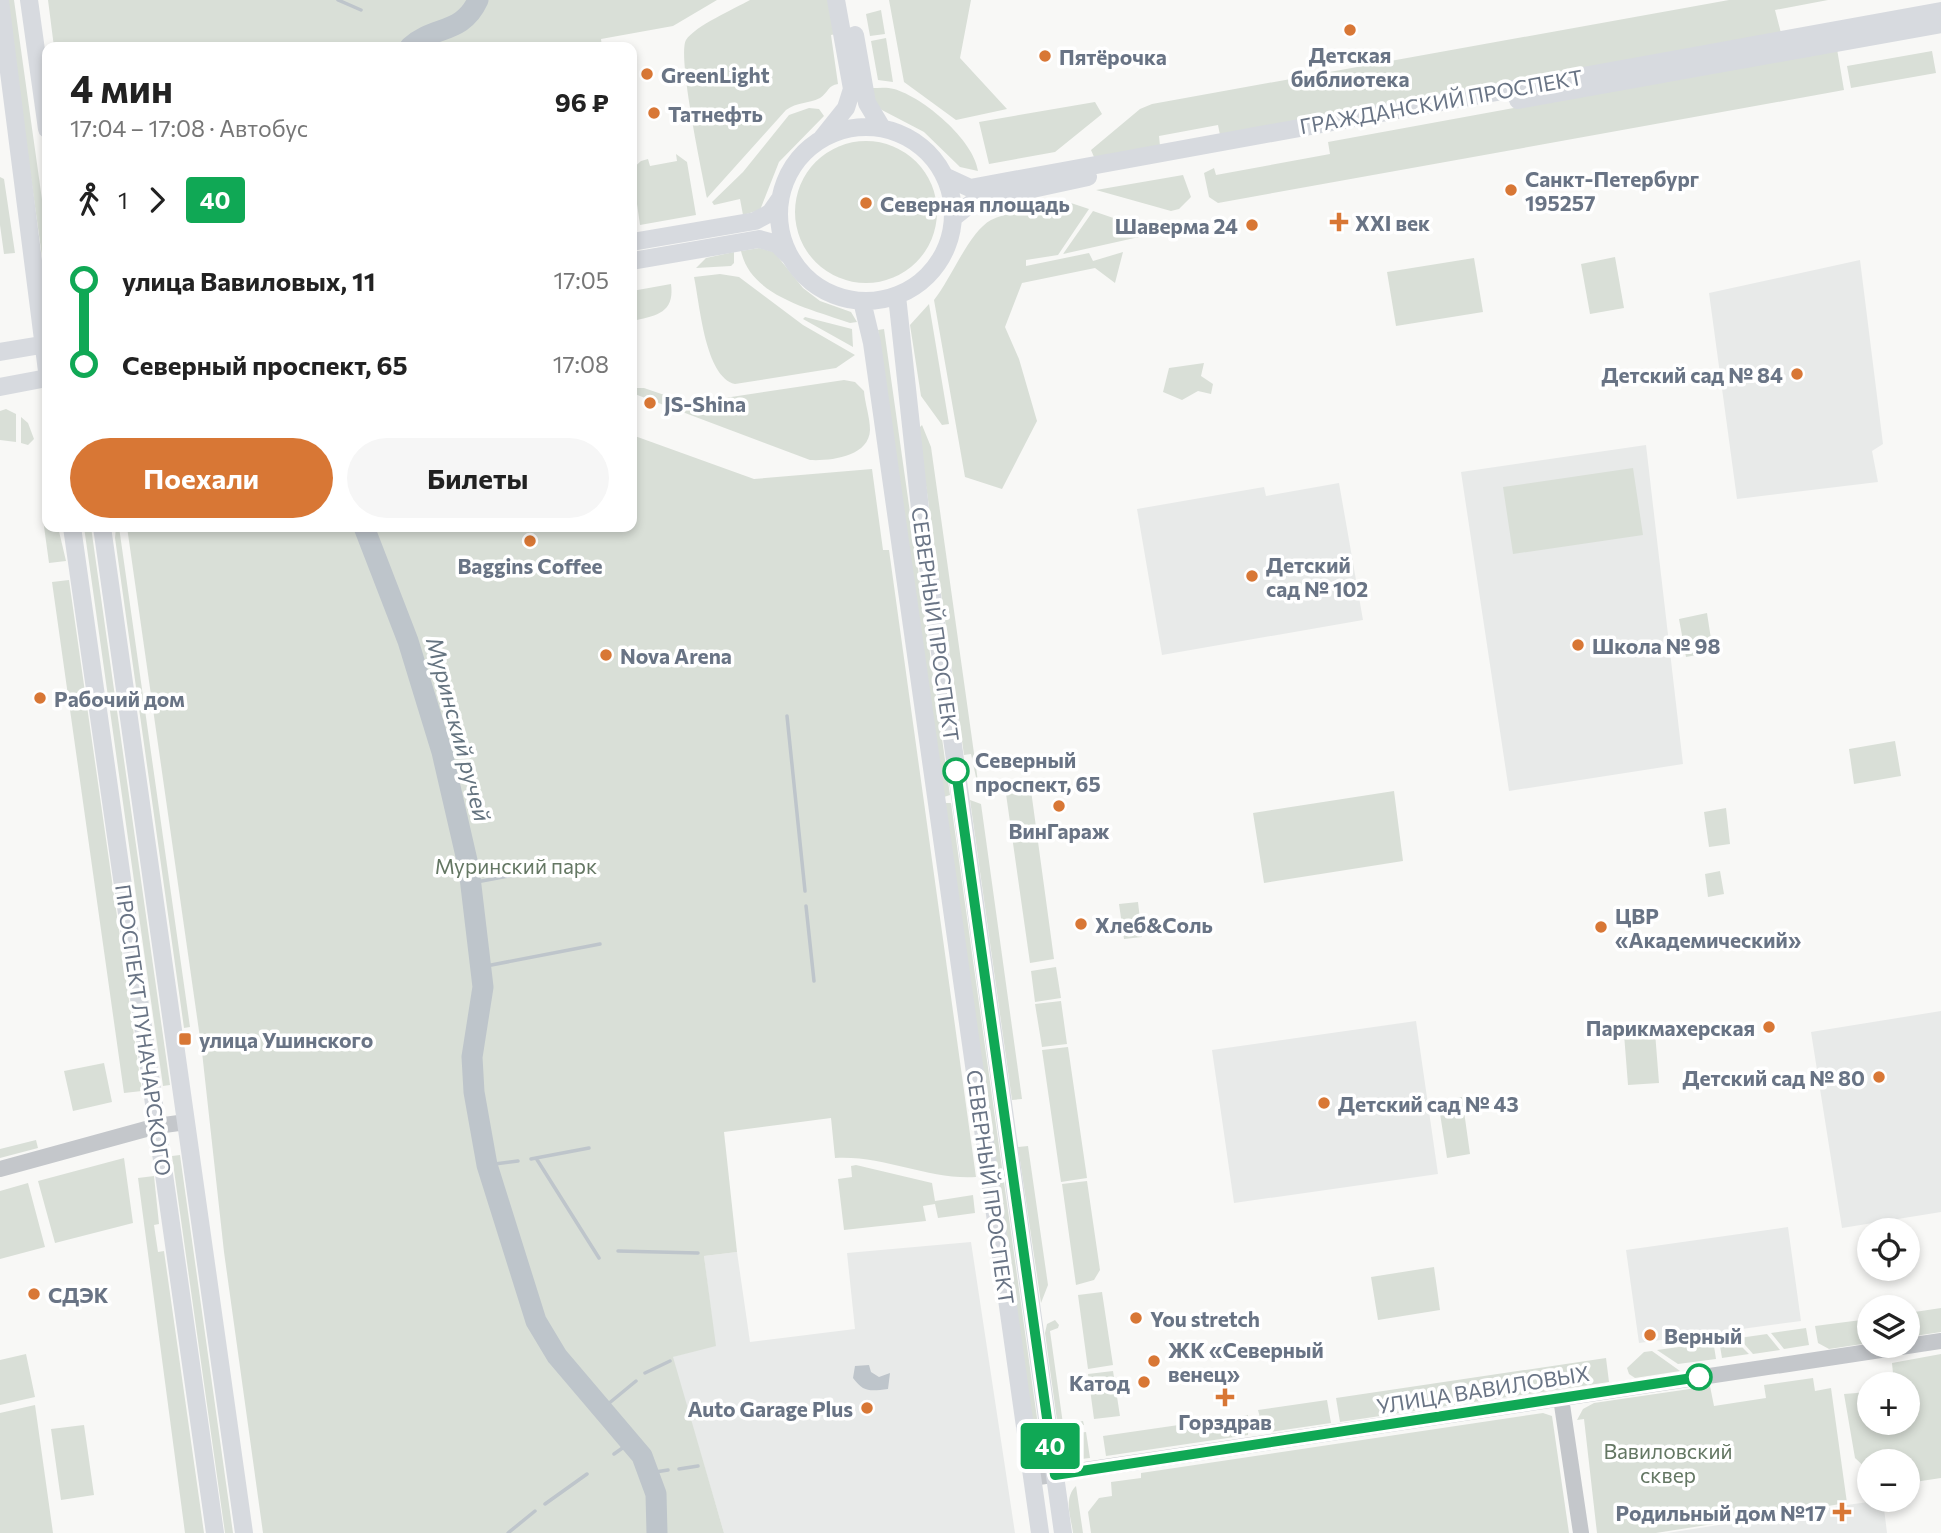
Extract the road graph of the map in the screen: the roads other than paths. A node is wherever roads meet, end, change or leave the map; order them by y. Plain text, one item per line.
1 (29, 0) edge
2 (836, 0) edge
3 (849, 0) edge
4 (0, 1) edge
5 (1941, 10) edge
6 (1941, 24) edge
7 (42, 93) edge
8 (882, 128) junction
9 (822, 138) junction
10 (944, 176) junction
11 (779, 200) junction
12 (953, 218) junction
13 (637, 241) edge
14 (789, 255) junction
15 (637, 260) edge
16 (897, 296) junction
17 (862, 301) junction
18 (42, 321) edge
19 (42, 345) edge
20 (0, 352) edge
21 (42, 379) edge
22 (0, 387) edge
23 (73, 532) edge
24 (103, 532) edge
25 (186, 1122) junction
26 (157, 1126) junction
27 (0, 1170) edge
28 (1941, 1341) edge
29 (1562, 1398) junction
30 (1055, 1475) junction
31 (1032, 1478) junction
32 (215, 1533) edge
33 (244, 1533) edge
34 (1040, 1533) edge
35 (1063, 1533) edge
36 (1581, 1533) edge

1 - 7 main road
2 - 9 main road
3 - 8 main road
4 - 18 main road
5 - 10 main road, ГРАЖДАНСКИЙ ПРОСПЕКТ
6 - 12 main road, ГРАЖДАНСКИЙ ПРОСПЕКТ
8 - 9 main road
8 - 10 main road
9 - 11 main road
10 - 12 main road
11 - 13 main road
11 - 14 main road
12 - 16 main road
14 - 15 main road
14 - 17 main road
16 - 17 main road
16 - 30 main road, СЕВЕРНЫЙ ПРОСПЕКТ
17 - 31 main road, СЕВЕРНЫЙ ПРОСПЕКТ
19 - 20 main road
21 - 22 main road
23 - 26 main road, ПРОСПЕКТ ЛУНАЧАРСКОГО
24 - 25 main road, ПРОСПЕКТ ЛУНАЧАРСКОГО
25 - 26 street
25 - 33 main road, ПРОСПЕКТ ЛУНАЧАРСКОГО
26 - 27 street
26 - 32 main road, ПРОСПЕКТ ЛУНАЧАРСКОГО
28 - 29 street, УЛИЦА ВАВИЛОВЫХ
29 - 30 street, УЛИЦА ВАВИЛОВЫХ
29 - 36 street
30 - 31 street, УЛИЦА ВАВИЛОВЫХ
30 - 35 main road, СЕВЕРНЫЙ ПРОСПЕКТ
31 - 34 main road, СЕВЕРНЫЙ ПРОСПЕКТ

